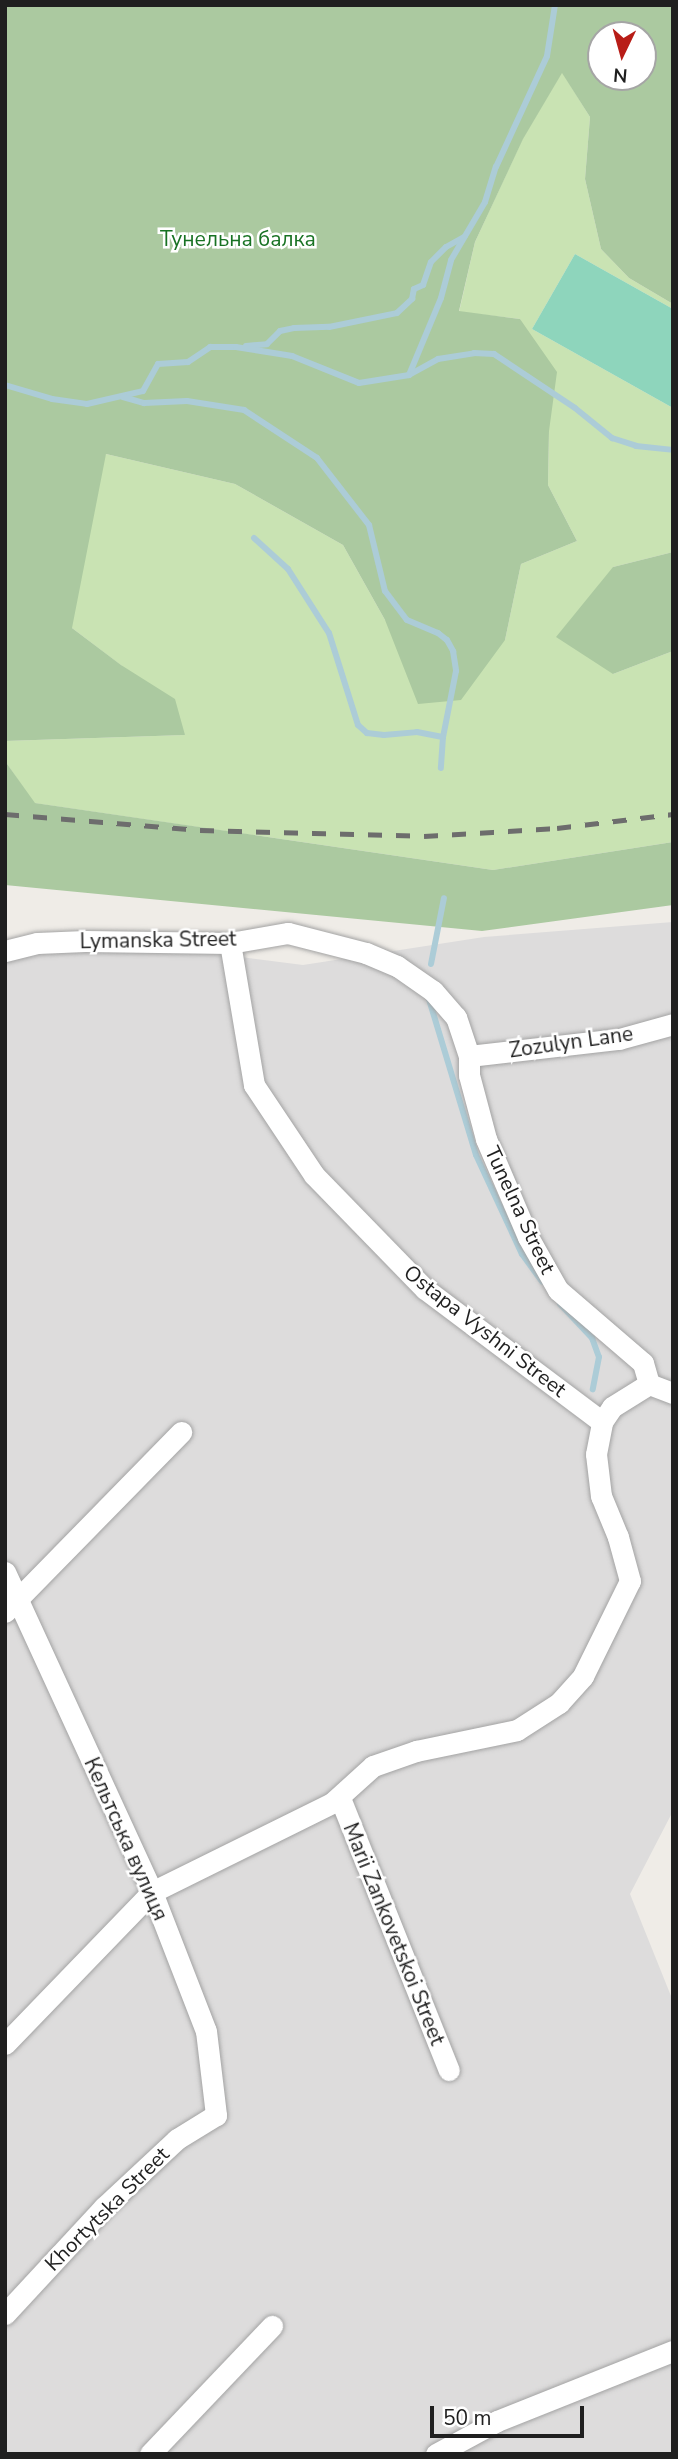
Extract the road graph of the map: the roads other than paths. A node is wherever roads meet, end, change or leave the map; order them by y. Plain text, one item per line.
1 (230, 943) junction
2 (5, 951) edge
3 (673, 1024) edge
4 (469, 1056) junction
5 (649, 1384) junction
6 (673, 1393) edge
7 (602, 1422) junction
8 (181, 1432) dead end
9 (5, 1572) edge
10 (11, 1606) edge
11 (340, 1798) junction
12 (152, 1892) junction
13 (5, 2044) edge
14 (449, 2070) dead end
15 (216, 2115) joint
16 (5, 2314) edge
17 (272, 2326) dead end
18 (673, 2351) edge
19 (150, 2454) edge
20 (436, 2454) edge

1 - 2 street, Lymanska Street
1 - 4 street, Lymanska Street
1 - 7 street, Ostapa Vyshni Street
3 - 4 street, Zozulyn Lane
4 - 5 street, Tunelna Street
5 - 6 street
5 - 7 street
7 - 11 street, Marii Zankovetskoi Street
8 - 10 street
9 - 10 street, Кельтська вулиця
10 - 12 street, Кельтська вулиця
11 - 12 street, Marii Zankovetskoi Street
11 - 14 street, Marii Zankovetskoi Street
12 - 13 street, Marii Zankovetskoi Street
12 - 15 street, Кельтська вулиця
15 - 16 street, Khortytska Street
17 - 19 street
18 - 20 street

